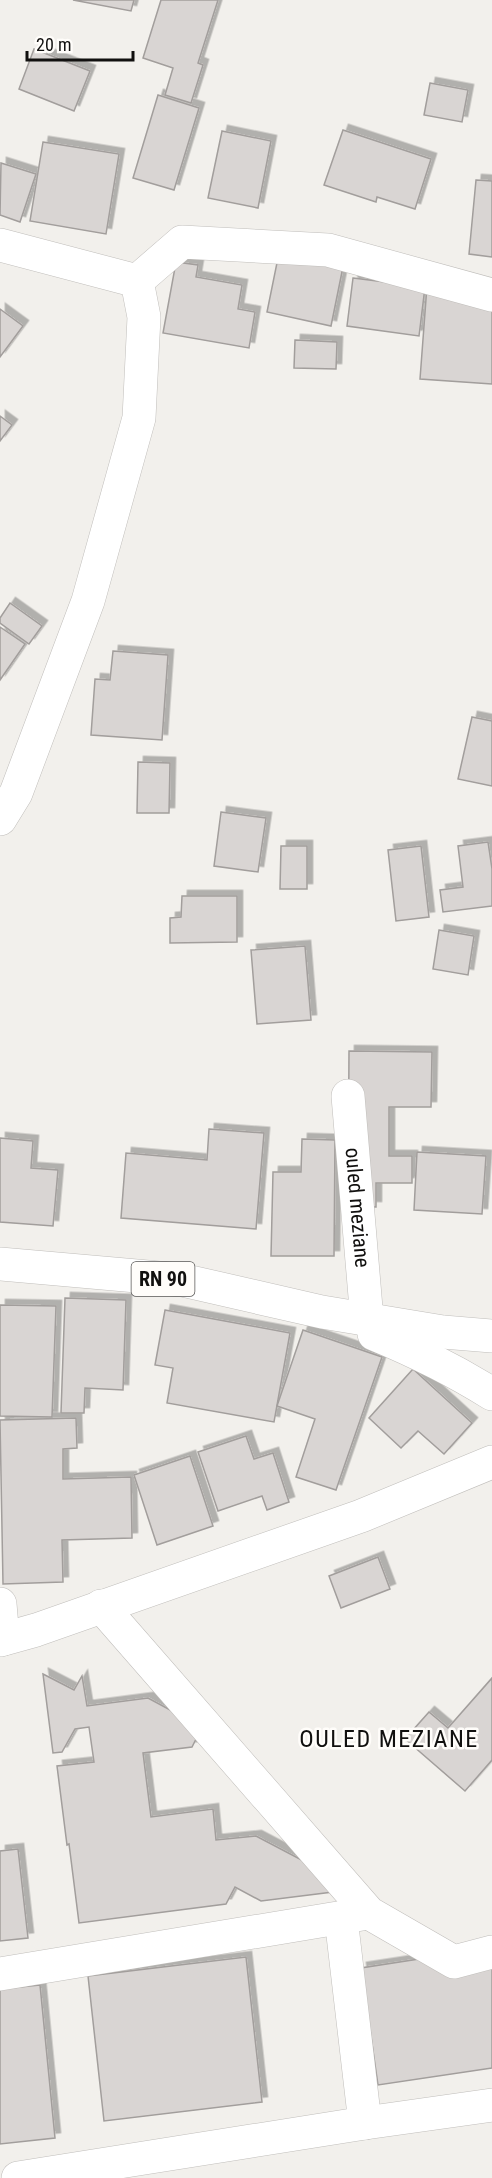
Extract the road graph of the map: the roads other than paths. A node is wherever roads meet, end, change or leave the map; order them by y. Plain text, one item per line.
1 (0, 245) edge
2 (137, 282) junction
3 (492, 295) edge
4 (0, 819) edge
5 (348, 1096) dead end
6 (0, 1264) edge
7 (322, 1312) junction
8 (368, 1320) junction
9 (492, 1336) edge
10 (492, 1394) edge
11 (492, 1462) edge
12 (0, 1604) edge
13 (102, 1606) junction
14 (2, 1640) edge
15 (355, 1916) junction
16 (492, 1952) edge
17 (0, 1974) edge
18 (492, 2105) edge
19 (365, 2123) junction
20 (18, 2178) edge

1 - 2 street
2 - 3 street
2 - 4 street
5 - 8 street, ouled meziane
6 - 7 street, RN 90
7 - 8 street, RN 90
7 - 10 street, RN 90
8 - 9 street, RN 90
11 - 13 street
12 - 14 street
13 - 14 street
13 - 15 street
15 - 16 street
15 - 17 street
15 - 19 street
18 - 19 street
19 - 20 street

